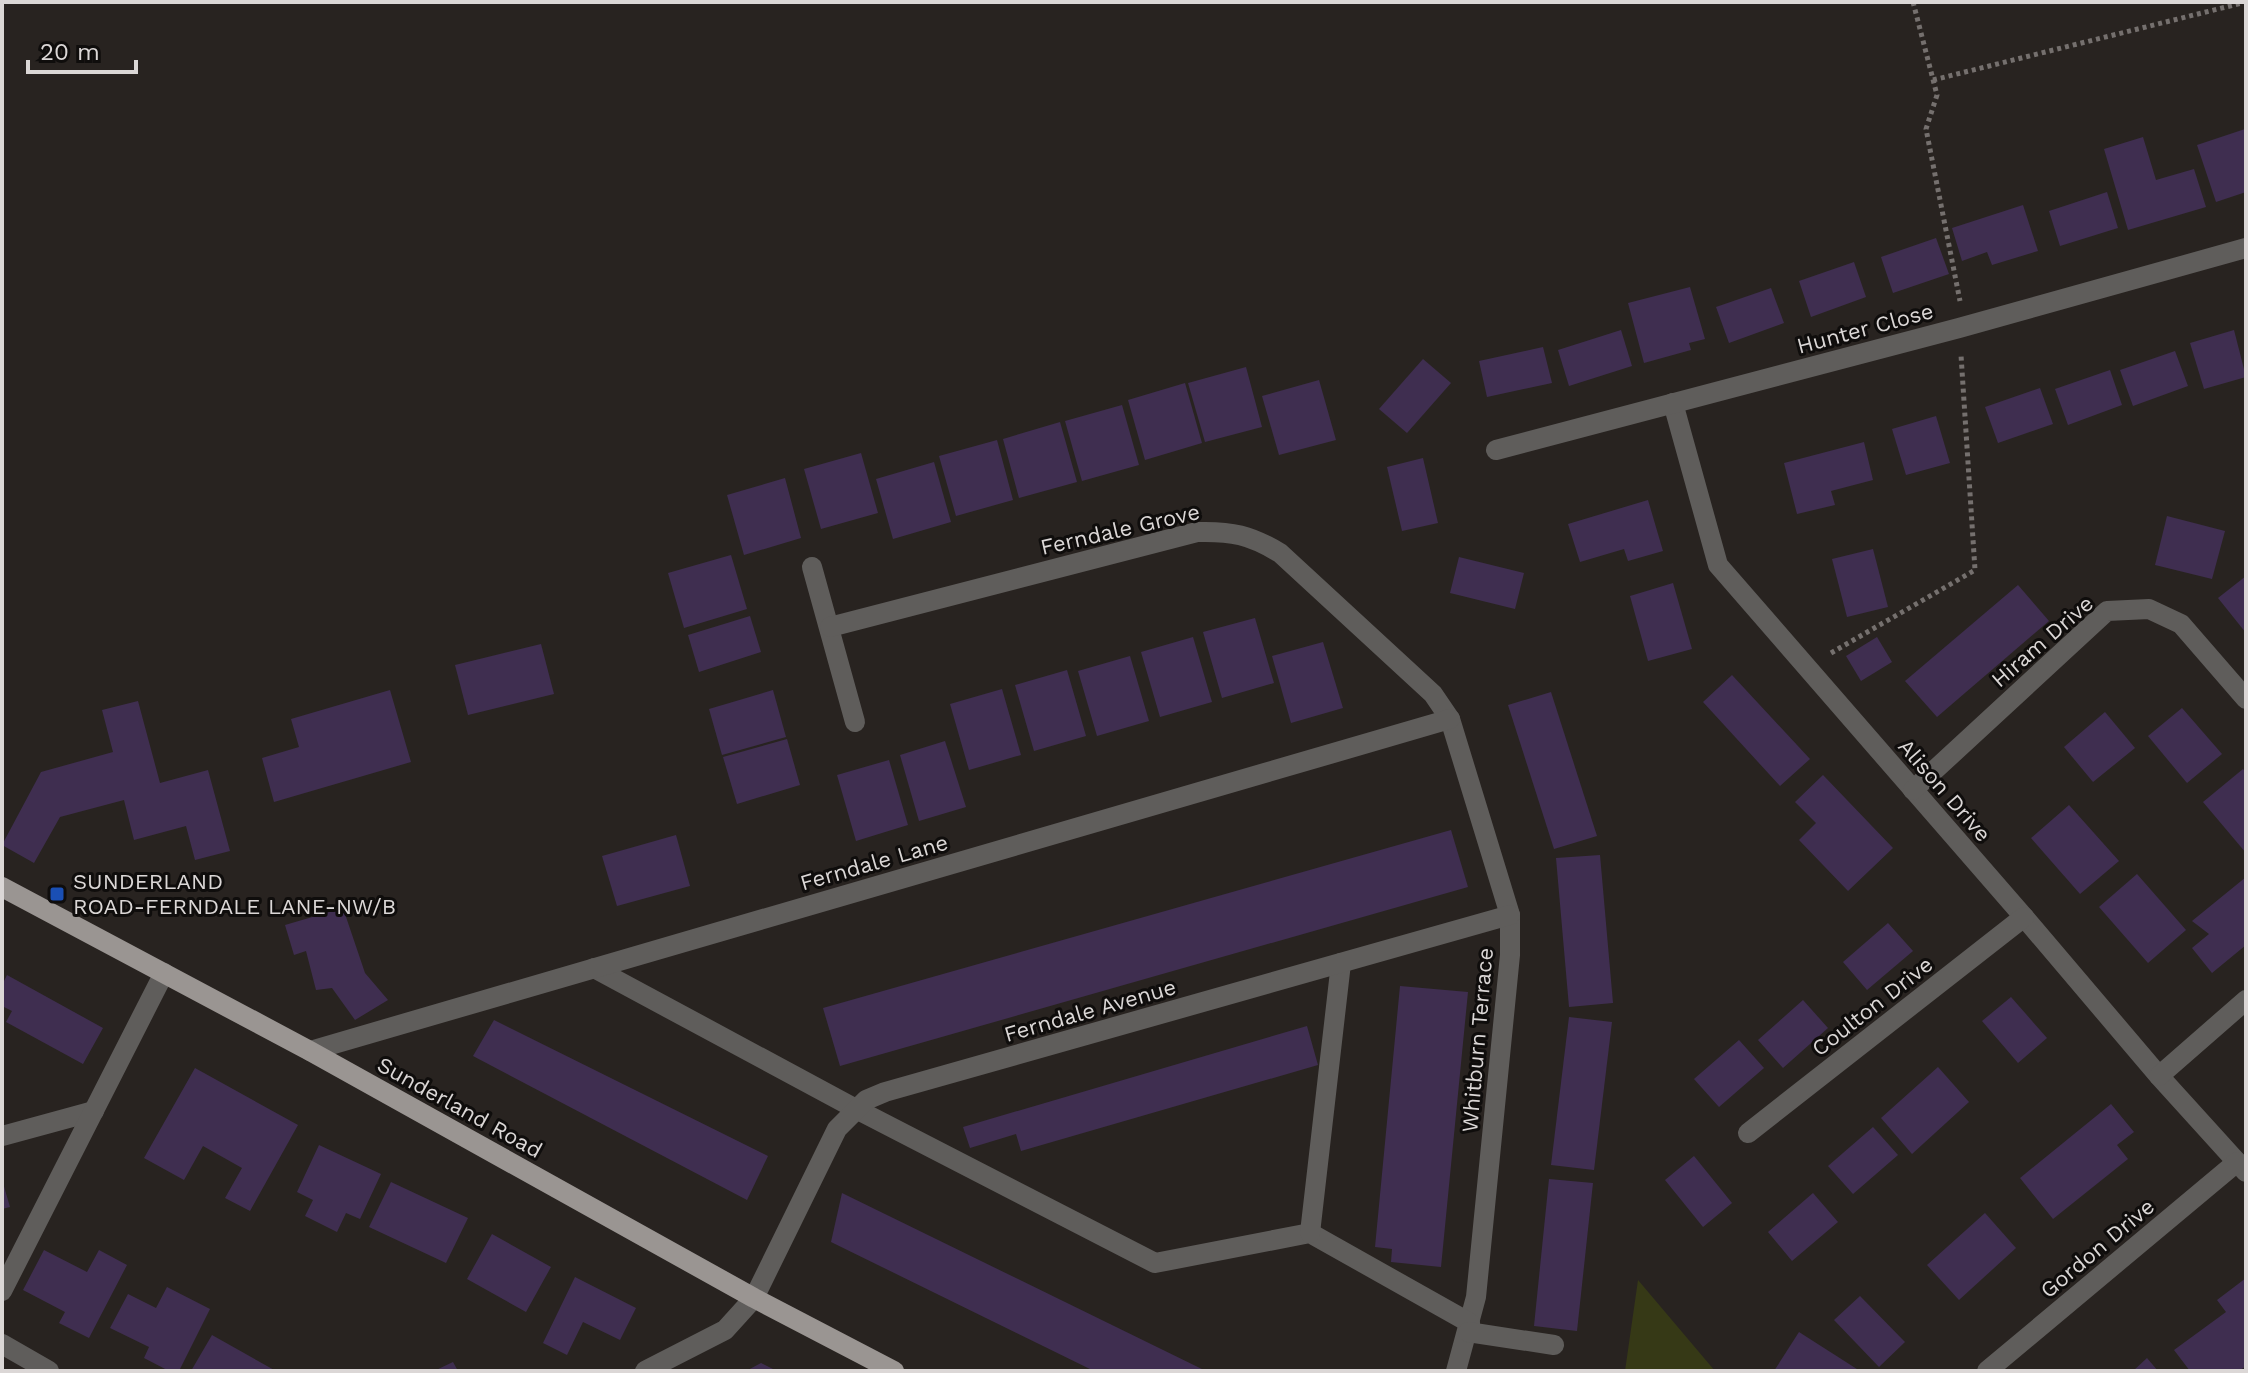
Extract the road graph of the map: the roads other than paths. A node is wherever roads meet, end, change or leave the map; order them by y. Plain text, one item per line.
1 (2246, 248) edge
2 (1673, 403) junction
3 (1496, 450) dead end
4 (812, 567) dead end
5 (830, 627) junction
6 (2246, 699) edge
7 (1450, 719) junction
8 (855, 722) dead end
9 (1913, 790) junction
10 (2, 887) edge
11 (1510, 915) junction
12 (2024, 917) junction
13 (1341, 963) junction
14 (594, 968) junction
15 (164, 973) junction
16 (2246, 1000) edge
17 (310, 1051) junction
18 (2159, 1076) junction
19 (856, 1109) junction
20 (94, 1111) junction
21 (1748, 1133) dead end
22 (2, 1136) edge
23 (2242, 1167) edge
24 (1310, 1233) junction
25 (2, 1291) edge
26 (754, 1298) junction
27 (1469, 1327) junction
28 (2, 1344) edge
29 (1554, 1345) dead end
30 (49, 1371) edge
31 (645, 1371) edge
32 (894, 1371) edge
33 (1456, 1371) edge
34 (1987, 1371) edge

1 - 2 street, Hunter Close
2 - 3 street, Hunter Close
2 - 9 street, Alison Drive
4 - 5 street
5 - 7 street, Ferndale Grove
5 - 8 street
6 - 9 street, Hiram Drive
7 - 11 street, Whitburn Terrace
7 - 14 street, Ferndale Lane
9 - 12 street, Alison Drive
10 - 15 main road, Sunderland Road
11 - 13 street, Ferndale Avenue
11 - 27 street, Whitburn Terrace
12 - 18 street, Alison Drive
12 - 21 street, Coulton Drive
13 - 19 street, Ferndale Avenue
13 - 24 street
14 - 17 street, Ferndale Lane
14 - 19 street
15 - 17 main road, Sunderland Road
15 - 20 street
16 - 18 street
17 - 26 main road, Sunderland Road
18 - 23 street, Alison Drive
19 - 24 street
19 - 26 street, Ferndale Avenue
20 - 22 street
20 - 25 street
23 - 34 street, Gordon Drive
24 - 27 street
26 - 31 street, Ferndale Avenue
26 - 32 main road, Sunderland Road
27 - 29 street
27 - 33 street, Whitburn Terrace
28 - 30 street

